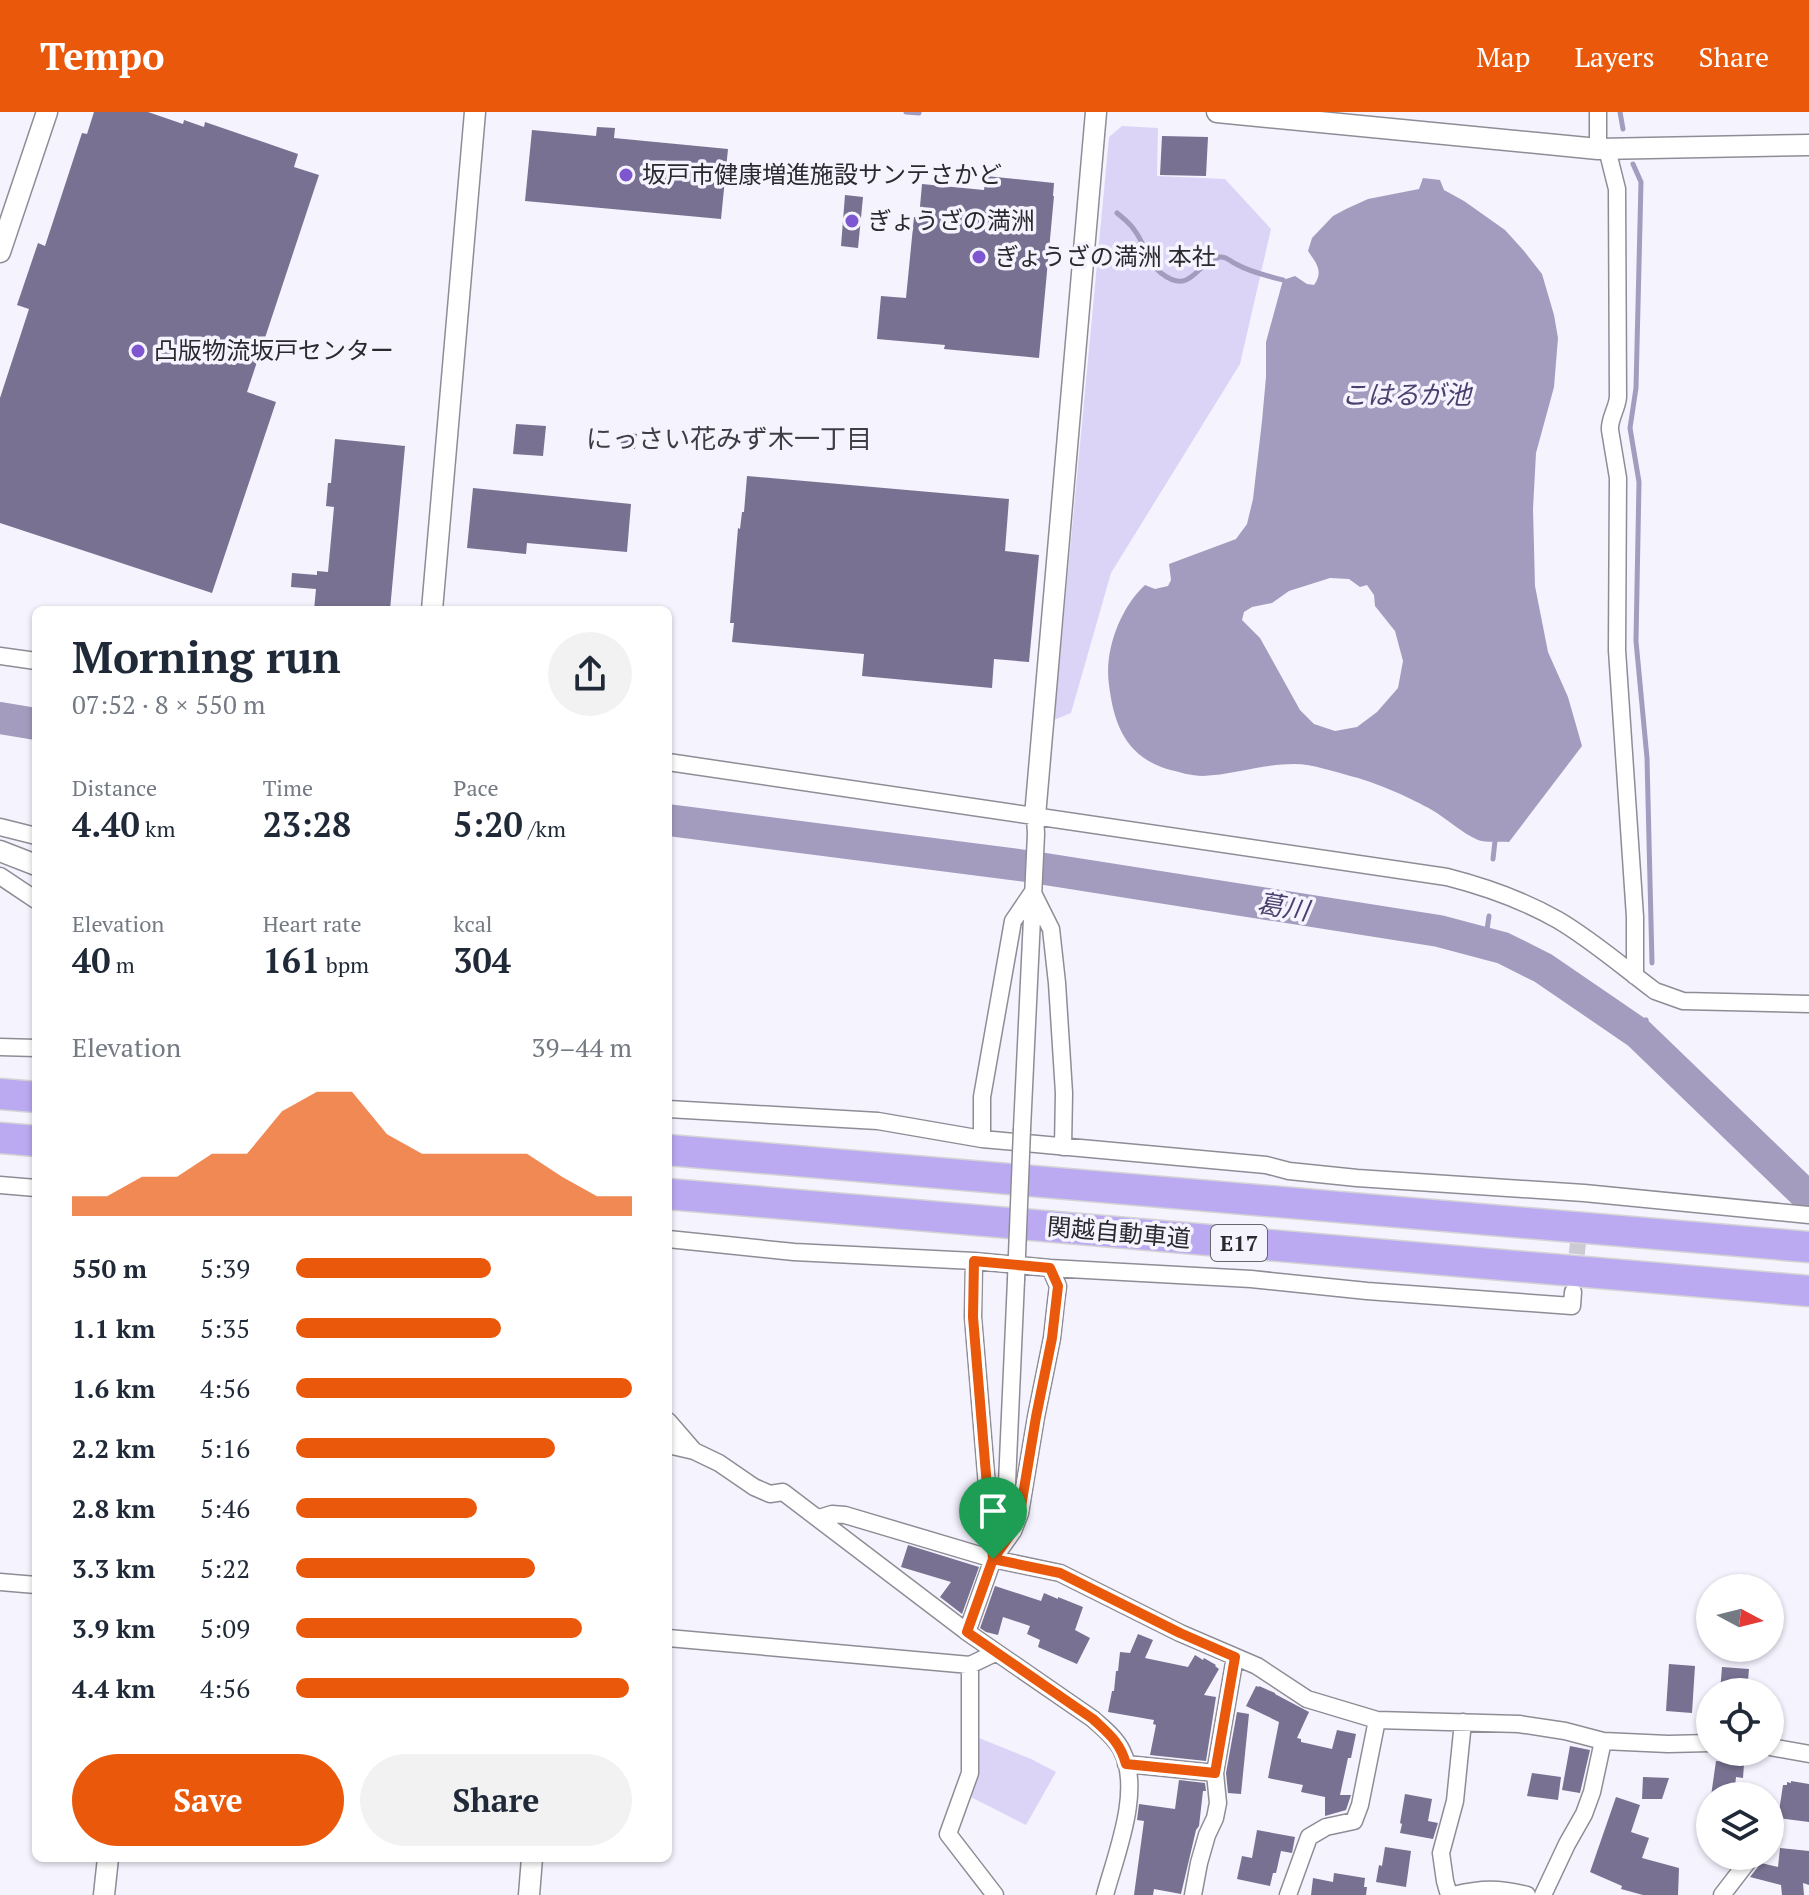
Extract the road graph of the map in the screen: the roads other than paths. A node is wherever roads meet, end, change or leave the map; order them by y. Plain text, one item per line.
1 (47, 112) edge
2 (475, 112) edge
3 (1096, 112) edge
4 (1217, 112) edge
5 (1598, 112) edge
6 (1809, 145) edge
7 (1603, 149) junction
8 (0, 252) edge
9 (432, 606) edge
10 (0, 656) edge
11 (32, 660) edge
12 (672, 763) edge
13 (1036, 825) junction
14 (0, 827) edge
15 (32, 835) edge
16 (0, 851) edge
17 (32, 863) edge
18 (0, 876) edge
19 (1033, 890) junction
20 (32, 897) edge
21 (1635, 976) junction
22 (1809, 1004) edge
23 (0, 1047) edge
24 (32, 1048) edge
25 (0, 1094) edge
26 (32, 1097) edge
27 (672, 1109) edge
28 (0, 1138) edge
29 (982, 1139) junction
30 (32, 1141) edge
31 (1063, 1147) junction
32 (672, 1150) edge
33 (0, 1185) edge
34 (32, 1188) edge
35 (672, 1194) edge
36 (1809, 1215) edge
37 (672, 1239) edge
38 (1809, 1247) edge
39 (974, 1261) junction
40 (1050, 1268) junction
41 (1809, 1291) edge
42 (1573, 1292) dead end
43 (672, 1426) edge
44 (672, 1446) edge
45 (694, 1451) junction
46 (819, 1518) junction
47 (993, 1559) junction
48 (0, 1582) edge
49 (32, 1585) edge
50 (967, 1632) junction
51 (672, 1638) edge
52 (995, 1653) junction
53 (1235, 1657) junction
54 (970, 1665) junction
55 (1377, 1720) junction
56 (1463, 1722) junction
57 (1603, 1741) junction
58 (1696, 1743) edge
59 (1784, 1750) edge
60 (1809, 1754) edge
61 (1126, 1764) junction
62 (1215, 1773) junction
63 (108, 1862) edge
64 (532, 1862) edge
65 (1741, 1870) edge
66 (104, 1895) edge
67 (529, 1895) edge
68 (995, 1895) edge
69 (1105, 1895) edge
70 (1193, 1895) edge
71 (1288, 1895) edge
72 (1452, 1895) edge
73 (1527, 1895) edge
74 (1543, 1895) edge
75 (1722, 1895) edge

1 - 8 street
2 - 9 street
3 - 13 street
4 - 7 street
5 - 7 street
6 - 7 street
7 - 21 street
10 - 11 street
12 - 13 street
13 - 19 street
13 - 21 street
14 - 15 street
16 - 17 street
18 - 20 street
19 - 29 street
19 - 31 street
19 - 47 street, bridge
21 - 22 street
23 - 24 street
25 - 26 highway
27 - 29 street
28 - 30 highway
29 - 31 street
31 - 36 street
32 - 38 highway, 関越自動車道 / E17
33 - 34 street
35 - 41 highway, 関越自動車道 / E17
37 - 39 street
39 - 40 street
39 - 47 street
40 - 42 street
40 - 47 street
43 - 45 street
44 - 45 street
45 - 46 street
46 - 47 street
46 - 50 street
47 - 50 street
47 - 53 street
48 - 49 street
50 - 52 street
51 - 54 street
52 - 54 street
52 - 61 street
53 - 55 street
53 - 62 street
54 - 68 street
55 - 56 street
55 - 71 street
56 - 57 street
56 - 72 street
57 - 58 street
57 - 74 street
59 - 60 street
61 - 62 street
61 - 69 street
62 - 70 street
63 - 66 street
64 - 67 street
65 - 75 street
72 - 73 street

